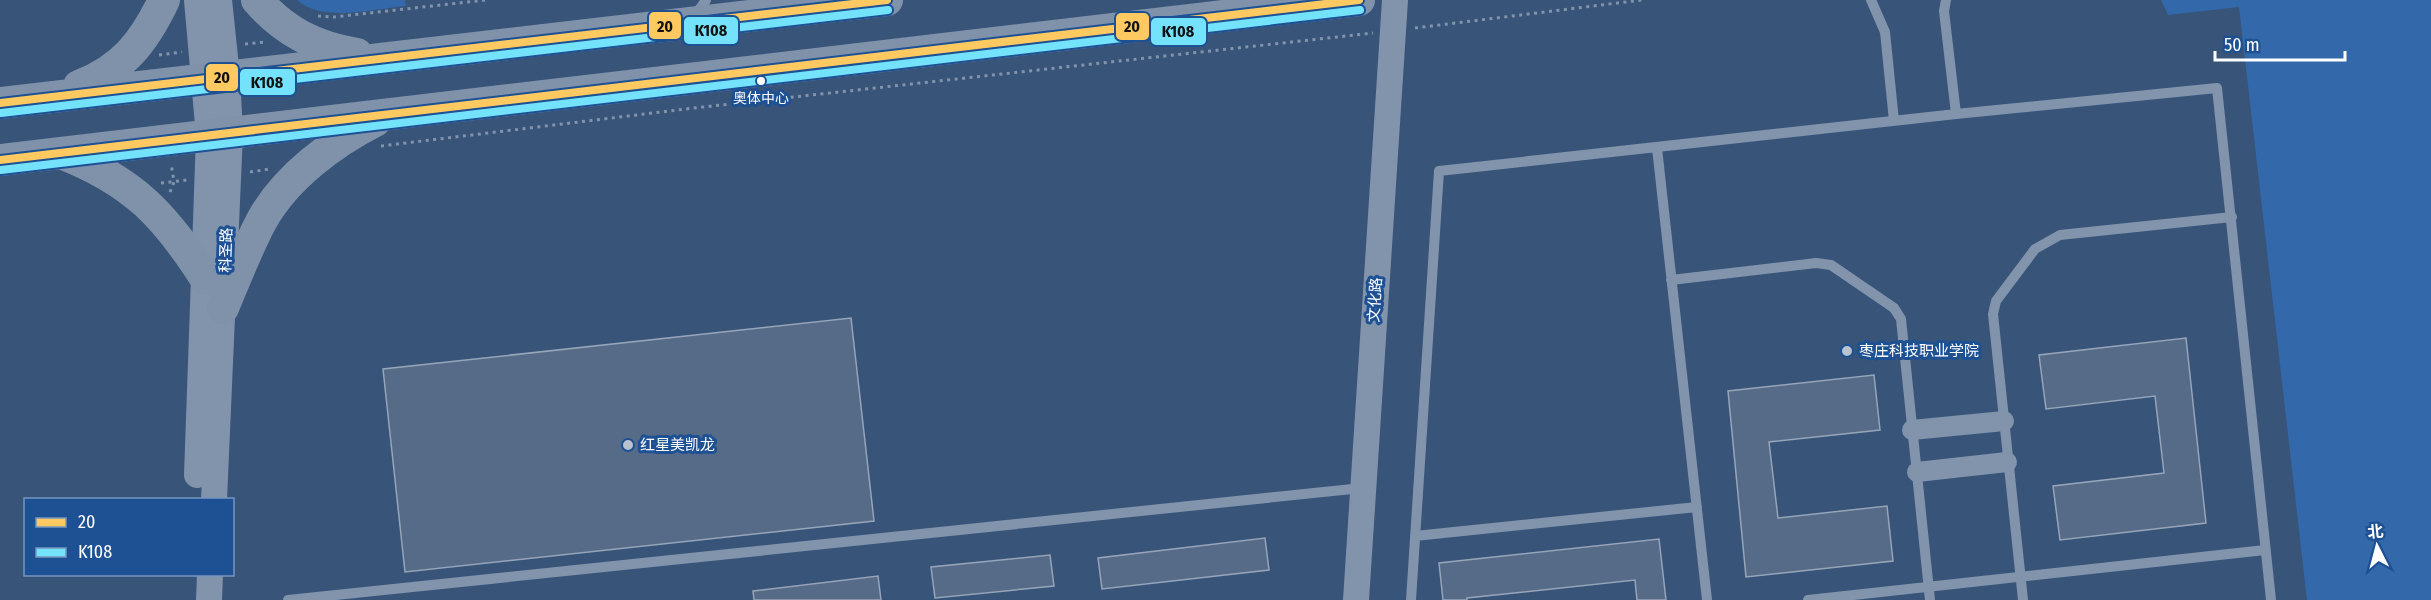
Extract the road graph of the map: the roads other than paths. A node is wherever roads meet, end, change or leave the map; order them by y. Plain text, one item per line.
1 (164, 0) edge
2 (197, 0) edge
3 (219, 0) edge
4 (257, 0) edge
5 (887, 0) edge
6 (1359, 0) edge
7 (1395, 0) edge
8 (1871, 0) edge
9 (1946, 0) edge
10 (835, 3) edge
11 (698, 11) edge
12 (378, 58) junction
13 (216, 77) junction
14 (52, 96) junction
15 (0, 103) edge
16 (1956, 114) junction
17 (387, 115) junction
18 (1894, 121) junction
19 (220, 134) junction
20 (1657, 148) junction
21 (60, 153) junction
22 (0, 160) edge
23 (2232, 217) junction
24 (206, 279) junction
25 (1671, 280) junction
26 (223, 308) junction
27 (2004, 421) junction
28 (1912, 430) junction
29 (2007, 462) junction
30 (1917, 472) junction
31 (1363, 488) junction
32 (196, 498) edge
33 (214, 498) edge
34 (1697, 507) junction
35 (1415, 536) junction
36 (2265, 550) junction
37 (2020, 575) junction
38 (193, 576) edge
39 (210, 576) edge
40 (1929, 586) junction
41 (192, 600) edge
42 (209, 600) edge
43 (288, 600) edge
44 (1356, 600) edge
45 (1411, 600) edge
46 (1707, 600) edge
47 (1808, 600) edge
48 (1930, 600) edge
49 (2023, 600) edge
50 (2271, 600) edge

1 - 14 main road
2 - 13 street, 科圣路
3 - 13 street, 科圣路
4 - 12 main road
5 - 10 main road
6 - 17 main road
7 - 31 street, 文化路
8 - 18 lane
9 - 16 lane
10 - 11 main road
11 - 12 main road
12 - 13 main road
13 - 14 main road
13 - 19 street, 科圣路
14 - 15 main road
16 - 18 lane
16 - 23 lane
17 - 19 main road
17 - 26 main road
18 - 20 lane
19 - 21 main road
19 - 24 street, 科圣路
19 - 26 street, 科圣路
20 - 25 lane
20 - 35 lane
21 - 22 main road
21 - 24 main road
23 - 27 lane
23 - 36 lane
24 - 32 street, 科圣路
25 - 28 lane
25 - 34 lane
26 - 33 street, 科圣路
27 - 28 street
27 - 29 lane
28 - 30 lane
29 - 30 street
29 - 37 lane
30 - 40 lane
31 - 43 lane
31 - 44 street, 文化路
34 - 35 lane
34 - 46 lane
35 - 45 lane
36 - 37 lane
36 - 50 lane
37 - 40 lane
37 - 49 lane
38 - 41 street
39 - 42 street
40 - 47 lane
40 - 48 lane

